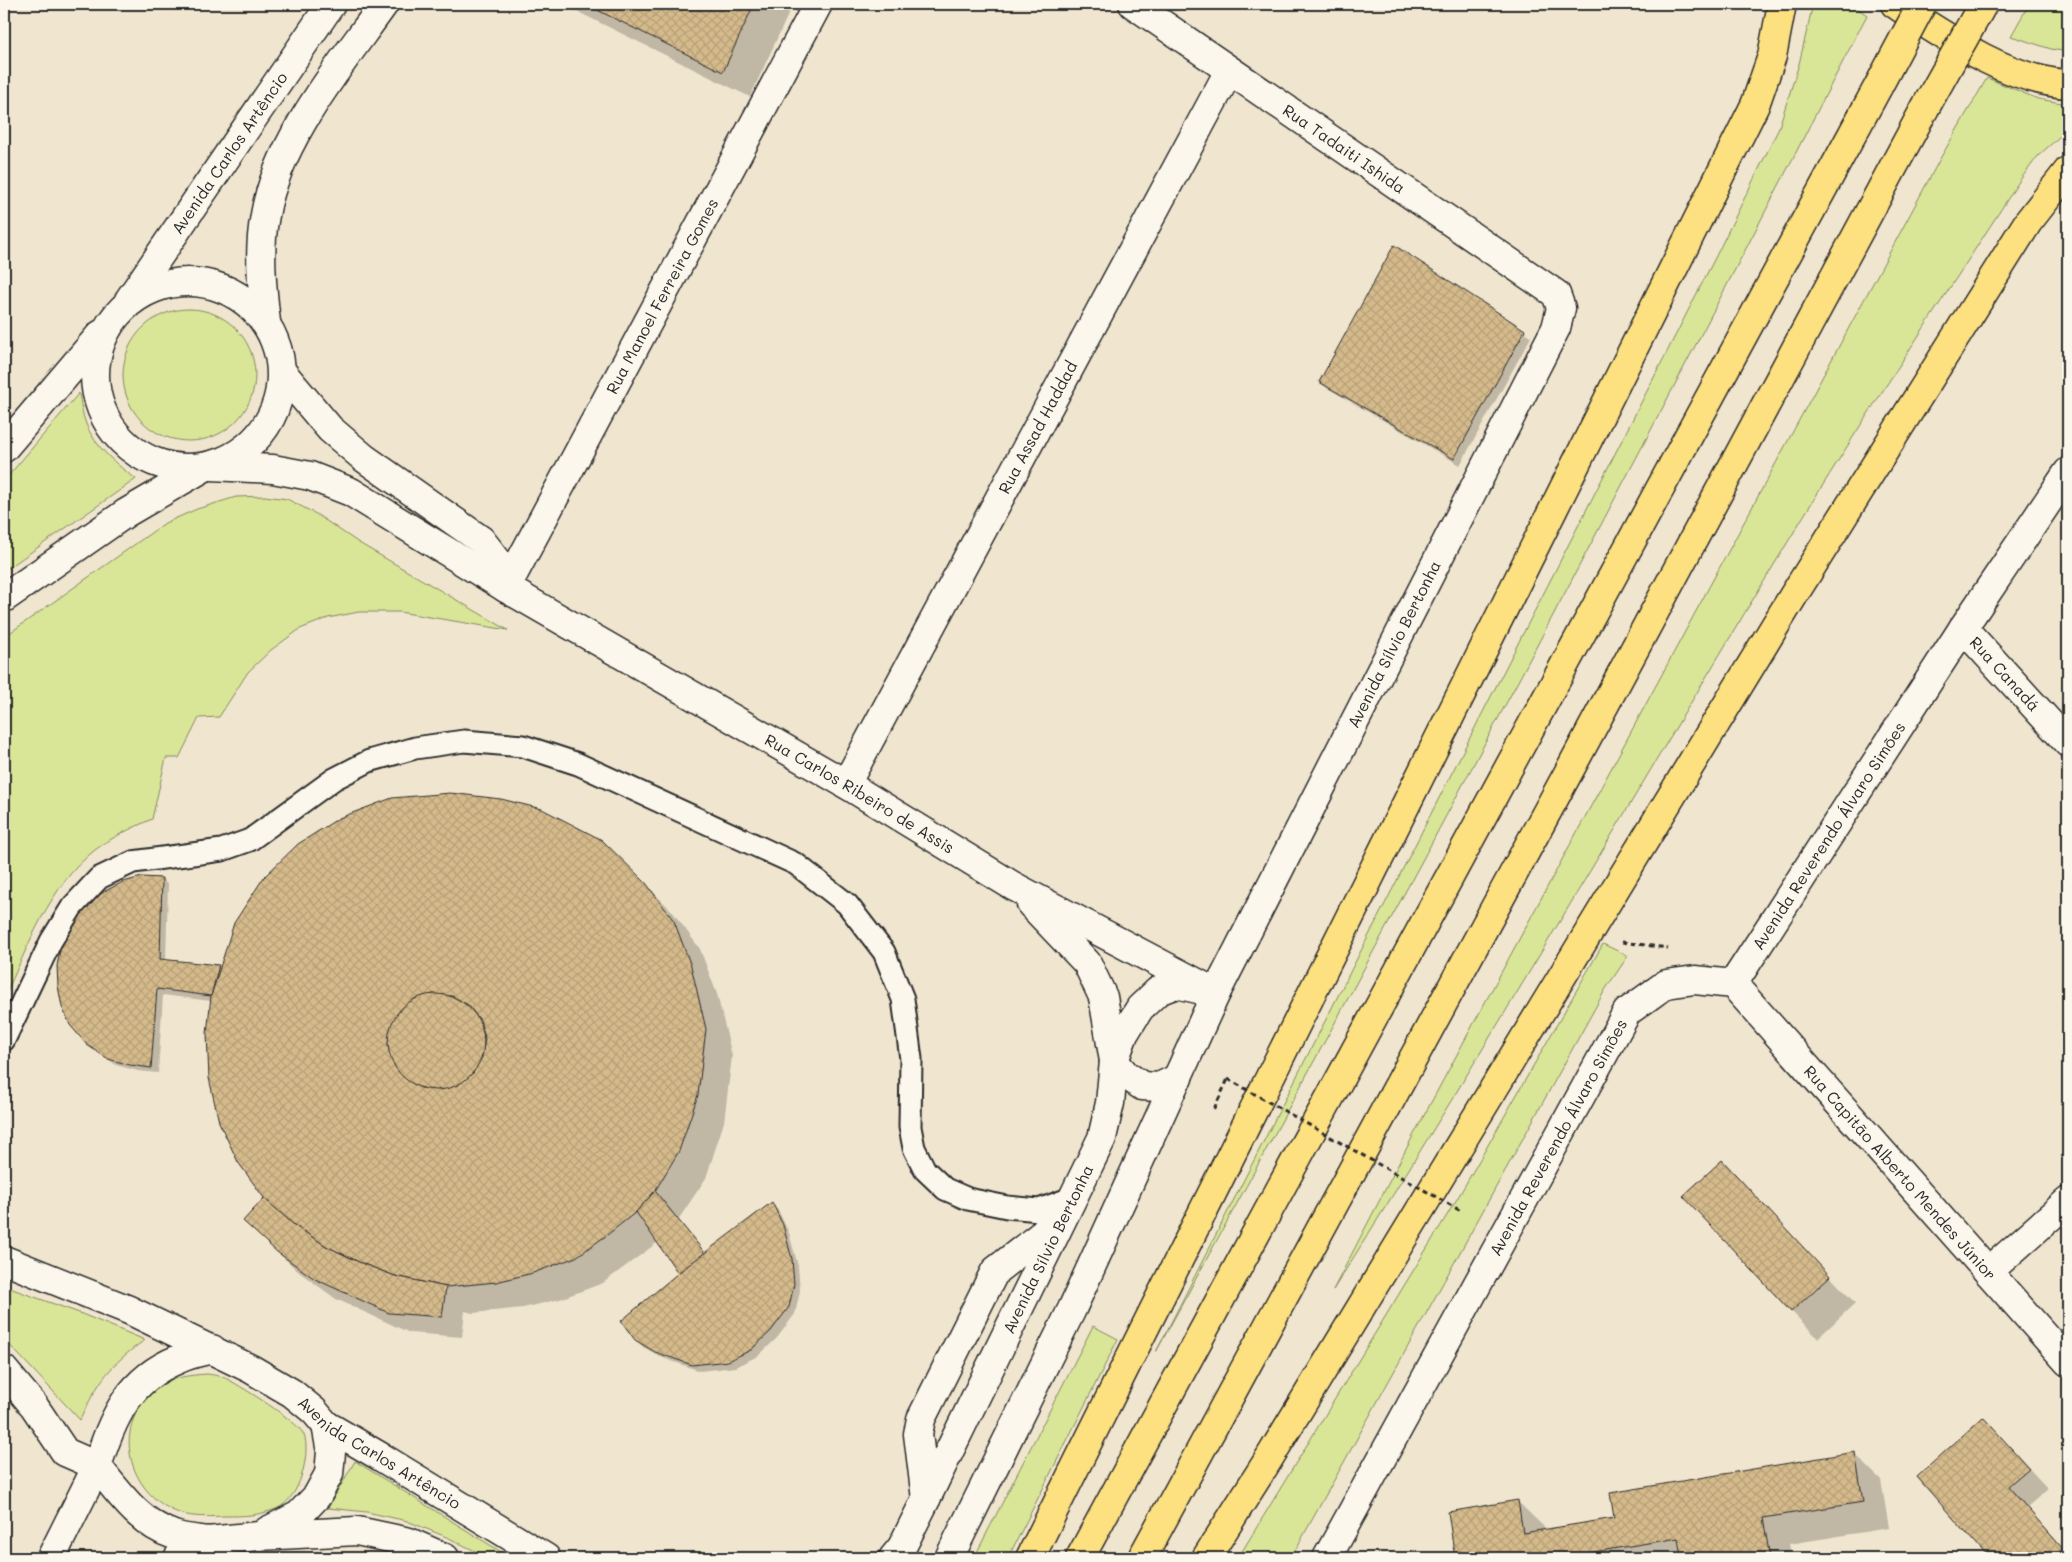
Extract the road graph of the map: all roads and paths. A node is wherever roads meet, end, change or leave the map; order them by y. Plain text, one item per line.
1 (332, 4) edge
2 (384, 4) edge
3 (818, 4) edge
4 (1133, 4) edge
5 (1782, 4) edge
6 (1895, 4) edge
7 (1922, 4) edge
8 (1983, 4) edge
9 (1229, 71) junction
10 (2068, 84) edge
11 (2068, 171) edge
12 (1556, 294) joint
13 (119, 313) junction
14 (266, 322) junction
15 (282, 372) junction
16 (4, 448) edge
17 (207, 467) junction
18 (2068, 472) edge
19 (506, 588) junction
20 (4, 598) edge
21 (1963, 628) junction
22 (2068, 743) edge
23 (846, 784) junction
24 (1013, 886) junction
25 (1733, 984) junction
26 (1216, 993) junction
27 (4, 1040) edge
28 (1114, 1061) junction
29 (1178, 1078) junction
30 (1228, 1079) dead end
31 (1074, 1197) junction
32 (2068, 1202) edge
33 (1461, 1211) dead end
34 (4, 1260) edge
35 (1988, 1272) junction
36 (212, 1349) junction
37 (2068, 1362) edge
38 (4, 1370) edge
39 (326, 1425) junction
40 (97, 1466) junction
41 (926, 1499) junction
42 (259, 1536) junction
43 (208, 1541) junction
44 (51, 1558) edge
45 (178, 1558) edge
46 (445, 1558) edge
47 (546, 1558) edge
48 (893, 1558) edge
49 (949, 1558) edge
50 (1030, 1558) edge
51 (1080, 1558) edge
52 (1142, 1558) edge
53 (1206, 1558) edge
54 (1327, 1558) edge

1 - 13 street, Avenida Carlos Artêncio
2 - 14 street
3 - 19 street, Rua Manoel Ferreira Gomes
4 - 9 street, Rua Tadaiti Ishida
5 - 50 highway
6 - 10 highway
7 - 51 highway, bridge
8 - 52 highway, bridge
9 - 12 street, Rua Tadaiti Ishida
9 - 23 street, Rua Assad Haddad
11 - 53 highway
12 - 26 street, Avenida Sílvio Bertonha
13 - 14 street
13 - 16 street, Avenida Carlos Artêncio
13 - 17 street, Rua Carlos Ribeiro de Assis
14 - 15 street
15 - 17 street
15 - 19 street
17 - 19 street, Rua Carlos Ribeiro de Assis
17 - 20 street
18 - 21 street, Avenida Reverendo Álvaro Simões
19 - 23 street, Rua Carlos Ribeiro de Assis
21 - 22 street, Rua Canadá
21 - 25 street, Avenida Reverendo Álvaro Simões
23 - 24 street, Rua Carlos Ribeiro de Assis
24 - 26 street, Rua Carlos Ribeiro de Assis
24 - 28 street
25 - 35 street, Rua Capitão Alberto Mendes Júnior
25 - 54 street, Avenida Reverendo Álvaro Simões
26 - 28 street, Avenida Sílvio Bertonha
26 - 29 street, Avenida Sílvio Bertonha
27 - 31 lane
28 - 29 street
28 - 31 street, Avenida Sílvio Bertonha
29 - 49 street, Avenida Sílvio Bertonha
30 - 33 path, bridge
31 - 41 street, Avenida Sílvio Bertonha
31 - 41 street
32 - 35 street
34 - 36 street, Avenida Carlos Artêncio
35 - 37 street, Rua Capitão Alberto Mendes Júnior
36 - 39 street, Avenida Carlos Artêncio
36 - 40 street
38 - 40 street
39 - 42 street
39 - 47 street, Avenida Carlos Artêncio
40 - 43 street
40 - 44 street
41 - 48 street, Avenida Sílvio Bertonha
42 - 43 street
42 - 46 street
43 - 45 street

